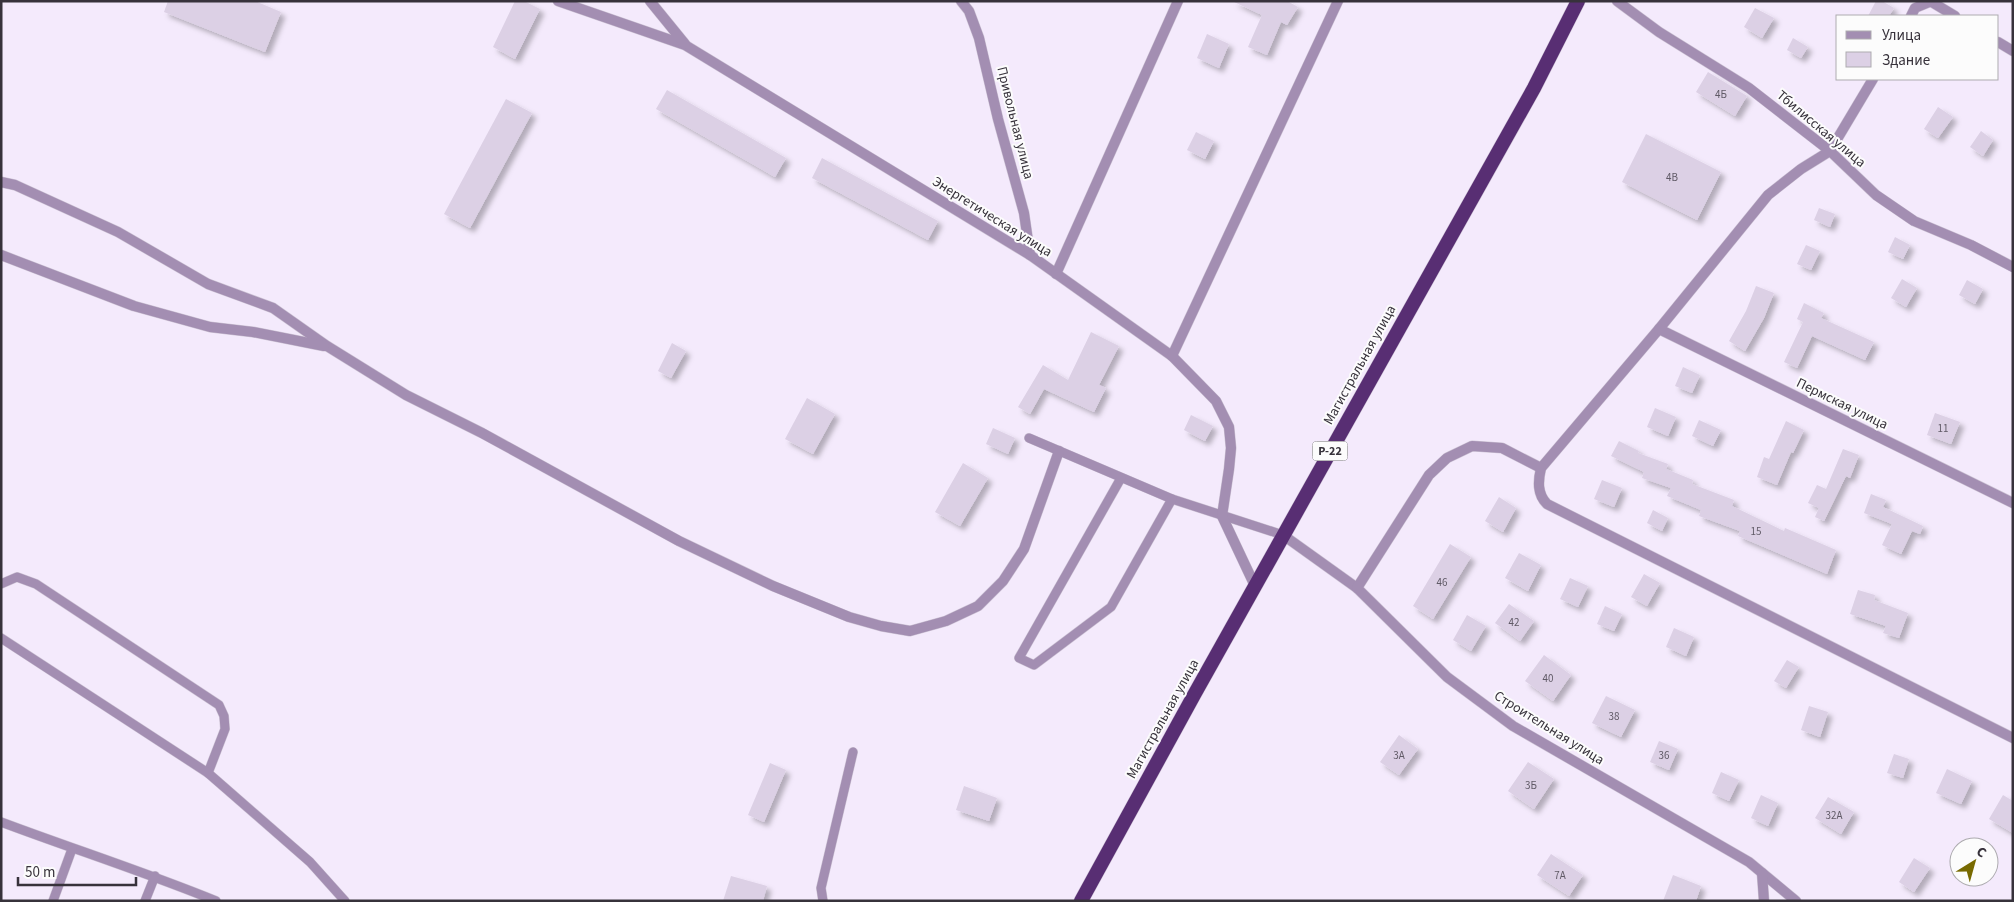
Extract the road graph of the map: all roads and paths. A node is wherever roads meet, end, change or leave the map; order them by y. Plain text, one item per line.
1 (558, 1) edge
2 (650, 1) edge
3 (961, 1) edge
4 (1178, 1) edge
5 (1338, 1) edge
6 (1578, 1) edge
7 (1617, 1) edge
8 (1931, 1) edge
9 (1911, 15) edge
10 (1953, 15) edge
11 (1999, 43) edge
12 (686, 45) junction
13 (2013, 50) edge
14 (1872, 80) edge
15 (1830, 151) junction
16 (1, 182) edge
17 (1, 255) edge
18 (1030, 255) junction
19 (2013, 267) edge
20 (1056, 274) junction
21 (1659, 329) junction
22 (327, 346) junction
23 (1172, 356) junction
24 (1029, 438) dead end
25 (1059, 451) junction
26 (1541, 468) junction
27 (1121, 478) junction
28 (1172, 499) junction
29 (2013, 504) edge
30 (1222, 516) junction
31 (1283, 535) junction
32 (1, 584) edge
33 (1255, 586) junction
34 (1357, 588) junction
35 (1, 638) edge
36 (2013, 738) edge
37 (853, 752) dead end
38 (208, 773) junction
39 (1, 822) edge
40 (72, 849) junction
41 (1762, 873) junction
42 (155, 876) junction
43 (53, 901) edge
44 (145, 901) edge
45 (216, 901) edge
46 (345, 901) edge
47 (823, 901) edge
48 (1081, 901) edge
49 (1764, 901) edge
50 (1796, 901) edge

1 - 12 street, Энергетическая улица
2 - 12 street
3 - 18 street, Привольная улица
4 - 20 street
5 - 23 street
6 - 31 highway, Магистральная улица / Р-22
7 - 15 street, Тбилисская улица
8 - 9 street
8 - 10 street
11 - 13 street
12 - 18 street, Энергетическая улица
14 - 15 street
15 - 19 street, Тбилисская улица
15 - 21 street
16 - 22 street
17 - 22 street
18 - 20 street, Энергетическая улица
20 - 23 street, Энергетическая улица
21 - 26 street
21 - 29 street, Пермская улица
22 - 25 street
23 - 30 street, Энергетическая улица
24 - 25 lane
25 - 27 lane
26 - 34 street
26 - 36 street
27 - 28 lane
27 - 28 lane
28 - 30 lane
30 - 31 lane
30 - 33 street
31 - 33 highway, Магистральная улица / Р-22
31 - 34 street, Строительная улица
32 - 38 lane
33 - 48 highway, Магистральная улица / Р-22
34 - 41 street, Строительная улица
35 - 38 lane
37 - 47 lane
38 - 46 lane
39 - 40 lane
40 - 42 lane
40 - 43 lane
41 - 49 street
41 - 50 street, Строительная улица
42 - 44 lane
42 - 45 lane

